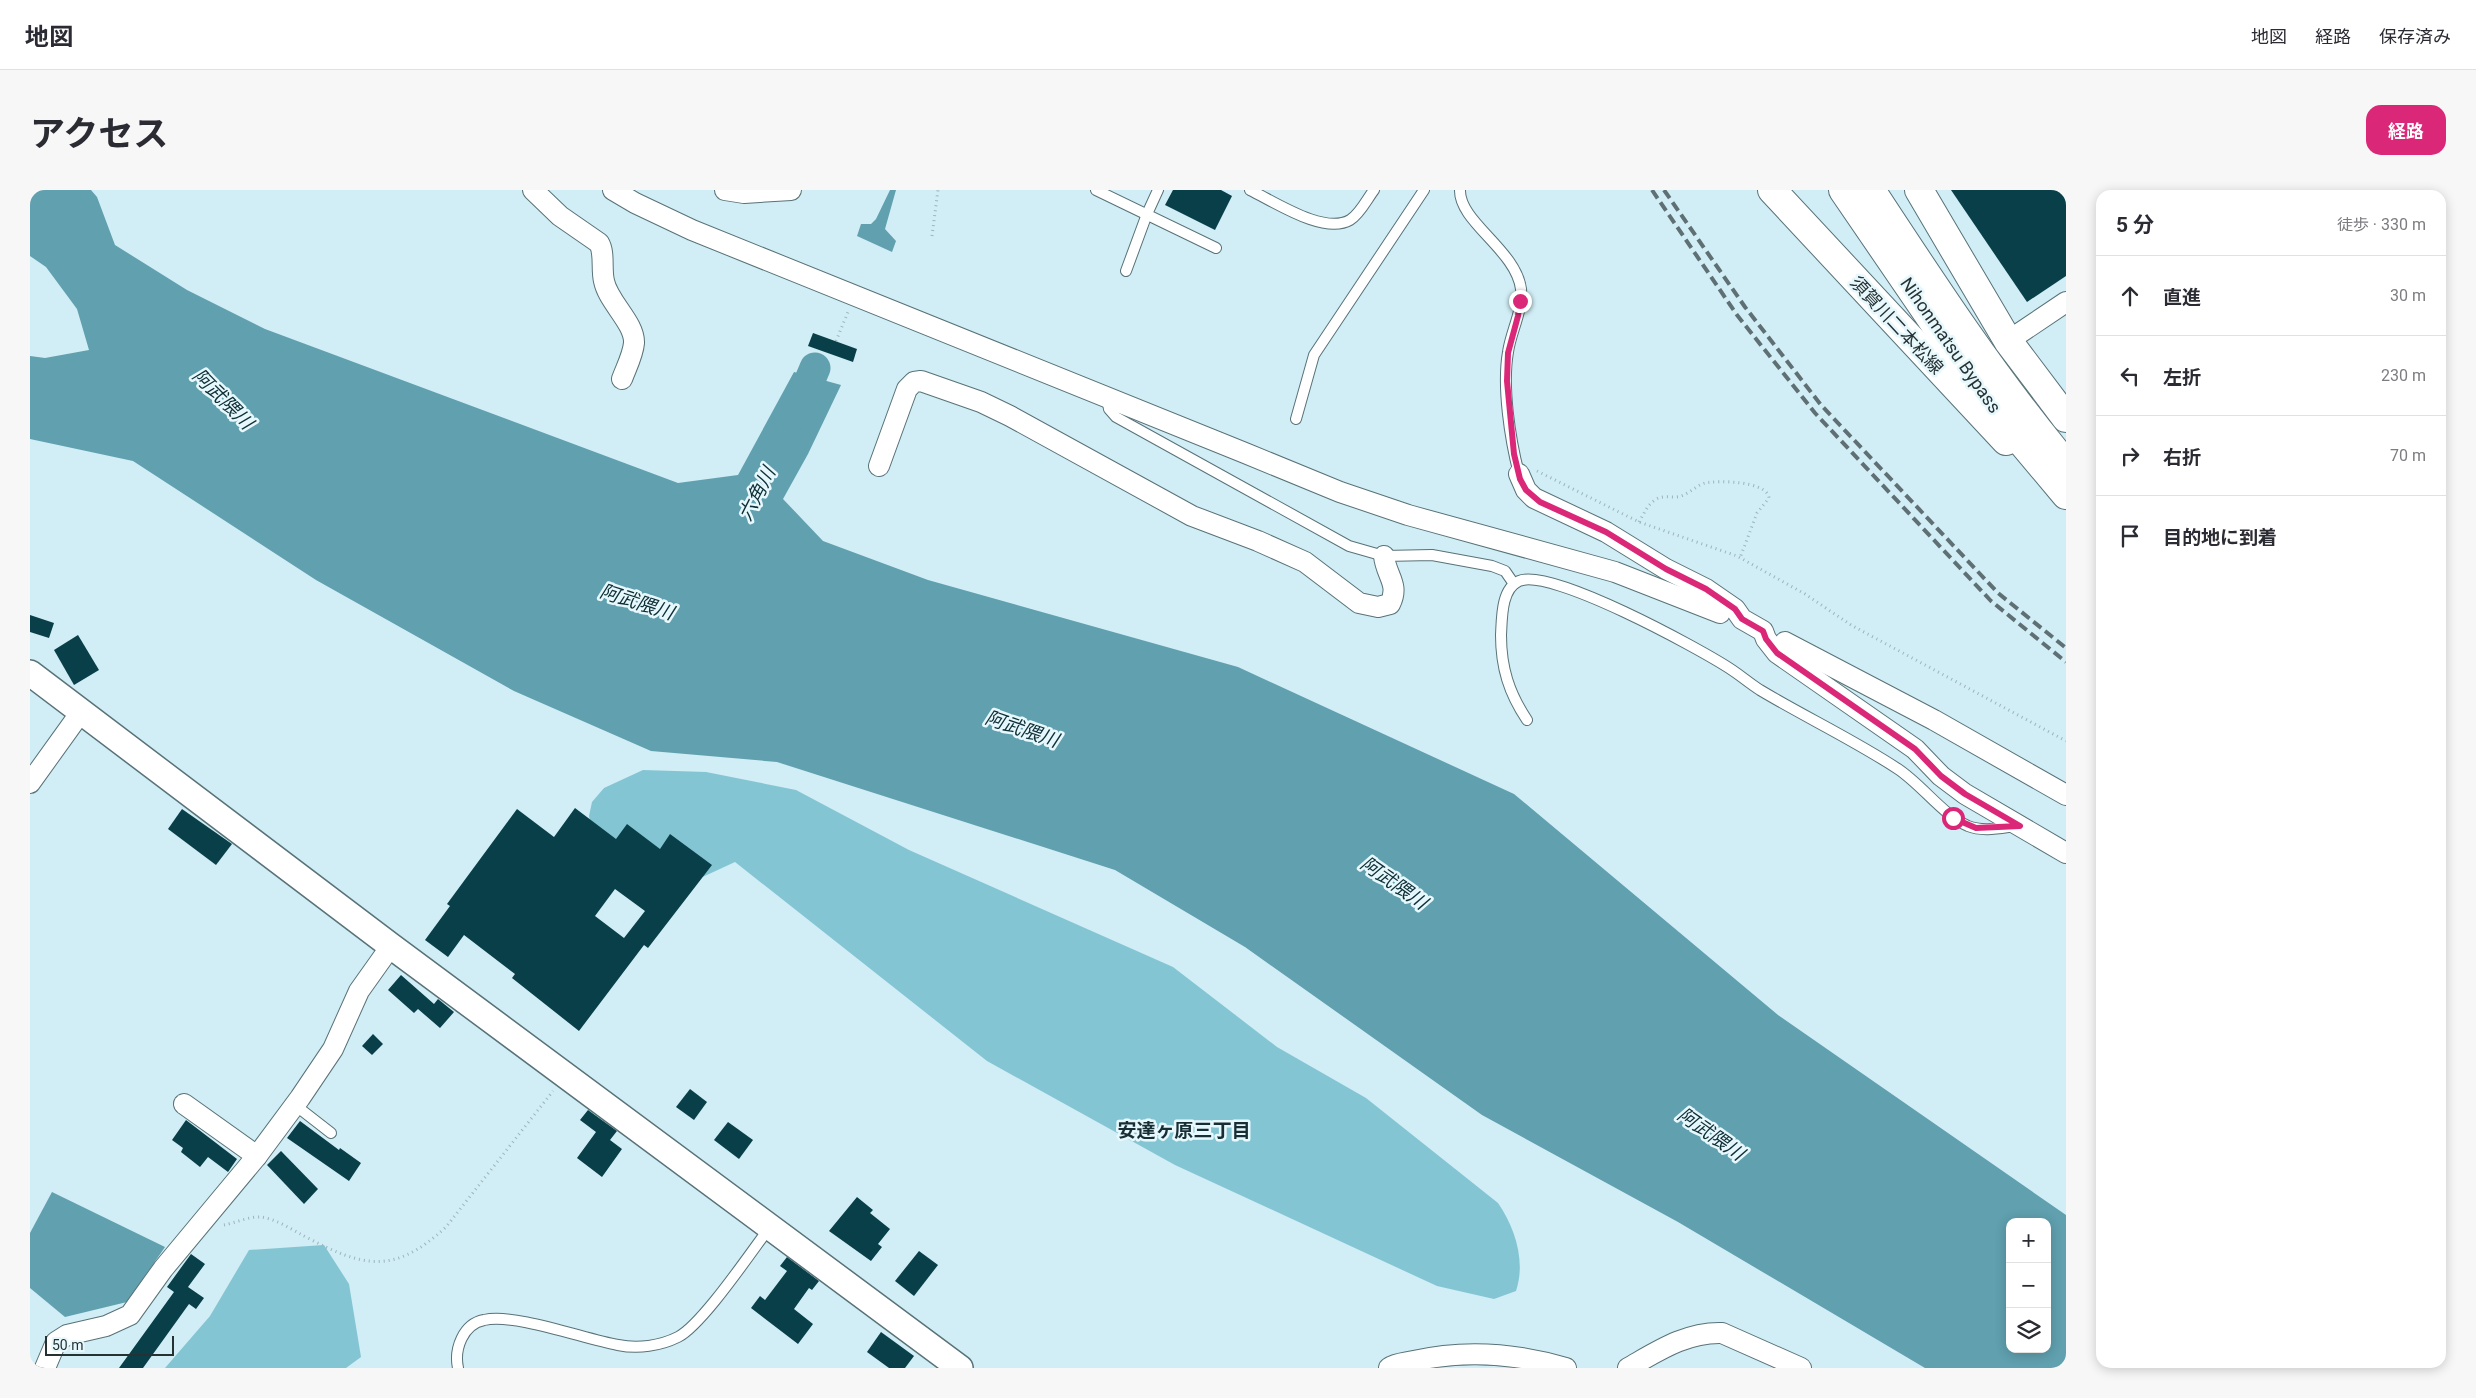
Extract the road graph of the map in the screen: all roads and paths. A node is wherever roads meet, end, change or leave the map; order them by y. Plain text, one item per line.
1 (533, 190) edge
2 (613, 190) edge
3 (725, 190) edge
4 (792, 190) edge
5 (938, 190) edge
6 (1096, 190) edge
7 (1158, 190) edge
8 (1250, 190) edge
9 (1374, 190) edge
10 (1424, 190) edge
11 (1460, 190) edge
12 (1772, 190) edge
13 (1843, 190) edge
14 (1871, 190) edge
15 (1919, 190) edge
16 (1146, 214) junction
17 (932, 236) dead end
18 (1216, 248) dead end
19 (1126, 271) dead end
20 (854, 295) junction
21 (2066, 302) edge
22 (836, 341) dead end
23 (2008, 341) junction
24 (622, 379) dead end
25 (1107, 398) junction
26 (2066, 418) edge
27 (1296, 419) dead end
28 (2066, 464) edge
29 (880, 466) dead end
30 (1519, 474) junction
31 (2066, 495) edge
32 (2066, 500) edge
33 (1640, 522) junction
34 (1384, 556) junction
35 (1740, 558) junction
36 (1514, 584) junction
37 (1720, 613) joint
38 (1742, 619) junction
39 (1763, 631) junction
40 (1786, 642) joint
41 (30, 673) edge
42 (81, 712) junction
43 (1527, 720) dead end
44 (2066, 742) edge
45 (30, 783) edge
46 (2066, 795) edge
47 (2020, 826) junction
48 (2066, 853) edge
49 (392, 946) junction
50 (565, 1075) junction
51 (184, 1104) dead end
52 (295, 1105) junction
53 (331, 1133) dead end
54 (256, 1156) junction
55 (770, 1226) junction
56 (196, 1229) junction
57 (951, 1365) edge
58 (45, 1368) edge
59 (458, 1368) edge
60 (1389, 1368) edge
61 (1566, 1368) edge
62 (1628, 1368) edge
63 (1801, 1368) edge

1 - 24 street
2 - 20 street
3 - 4 street
5 - 17 path
6 - 16 lane
7 - 16 lane
8 - 9 lane
10 - 27 lane
11 - 30 lane
12 - 32 main road, 須賀川二本松線
13 - 31 main road, Nihonmatsu Bypass
14 - 28 main road, Nihonmatsu Bypass
15 - 23 main road
16 - 18 lane
16 - 19 lane
20 - 22 path
20 - 25 street
21 - 23 street
23 - 26 main road
25 - 34 lane
25 - 37 street
29 - 34 street
30 - 33 path
30 - 38 street
33 - 35 path
33 - 35 path
34 - 36 lane
35 - 44 path
36 - 43 lane
36 - 47 lane
37 - 38 lane
38 - 39 street
39 - 40 lane
39 - 47 street
40 - 46 street
41 - 42 street
42 - 45 street
42 - 49 street
47 - 48 street
49 - 50 street
49 - 52 street
50 - 55 street
50 - 56 path
51 - 54 street
52 - 53 lane
52 - 54 street
54 - 56 street
55 - 57 street
55 - 59 lane
56 - 58 street
60 - 61 street
62 - 63 street

